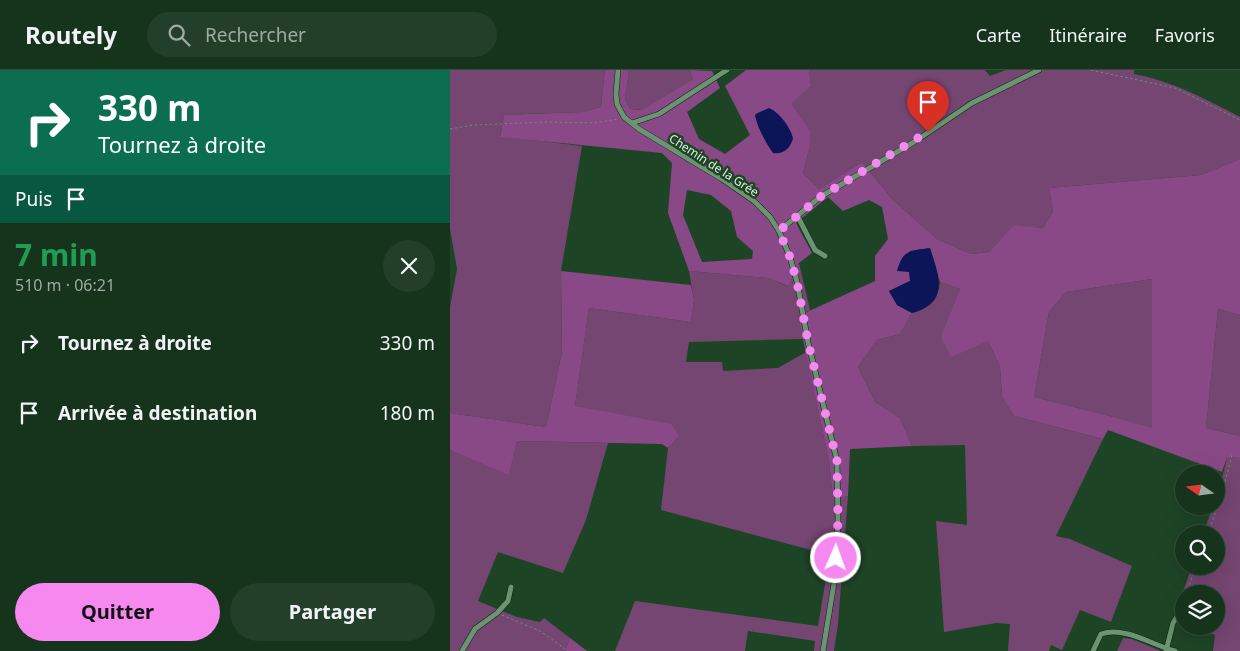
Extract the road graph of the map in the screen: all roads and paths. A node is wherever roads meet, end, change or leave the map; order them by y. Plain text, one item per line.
1 (618, 70) edge
2 (727, 70) edge
3 (1039, 70) edge
4 (1091, 70) edge
5 (624, 117) junction
6 (1240, 120) edge
7 (632, 123) junction
8 (450, 129) edge
9 (798, 217) junction
10 (779, 231) junction
11 (826, 256) dead end
12 (1232, 455) dead end
13 (1211, 525) edge
14 (511, 587) dead end
15 (497, 613) junction
16 (1175, 621) edge
17 (1166, 650) edge
18 (462, 651) edge
19 (568, 651) edge
20 (823, 651) edge
21 (1094, 651) edge
22 (1175, 651) edge

1 - 5 street
2 - 7 street
3 - 9 street
4 - 6 path
5 - 7 street, Chemin de la Grée
5 - 8 path
7 - 10 street, Chemin de la Grée
9 - 10 street
9 - 11 street
10 - 20 street, Chemin de la Grée
12 - 13 path
14 - 15 street
15 - 18 street
15 - 19 path
16 - 17 street
17 - 21 street
17 - 22 street

